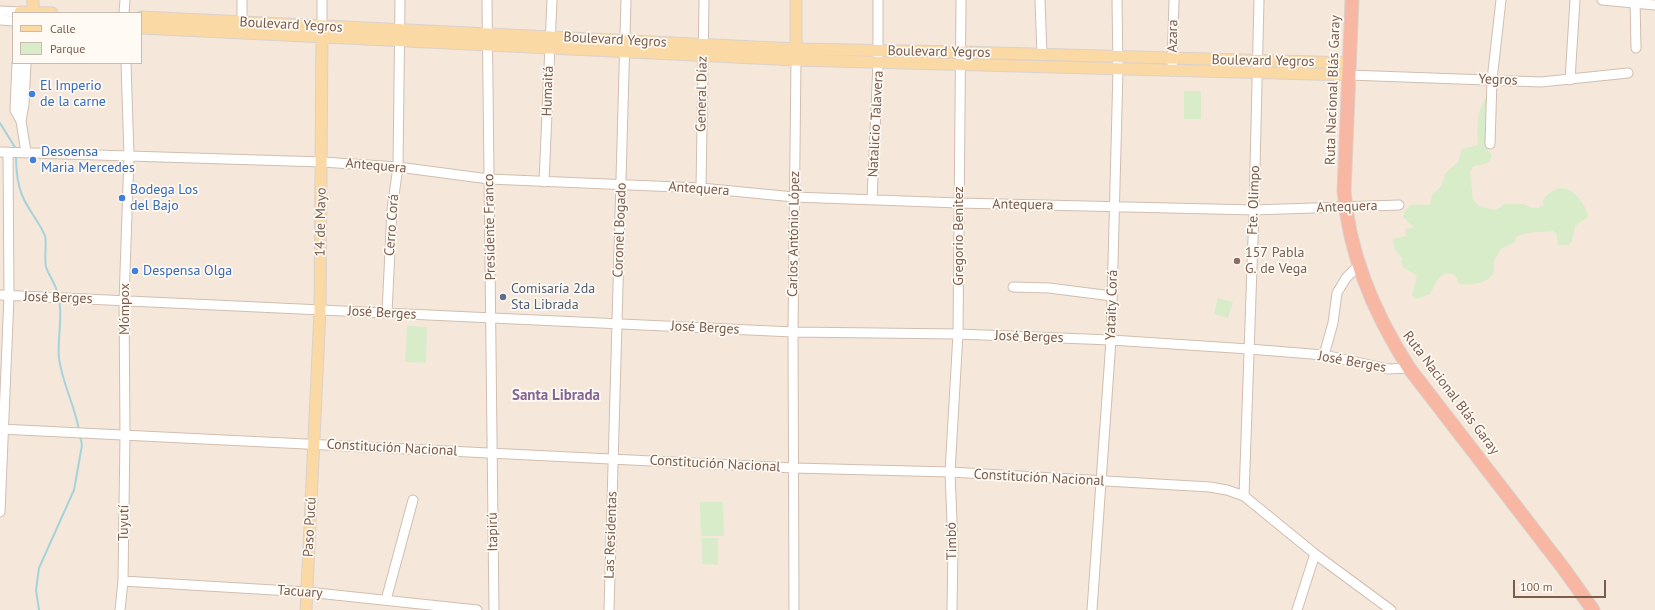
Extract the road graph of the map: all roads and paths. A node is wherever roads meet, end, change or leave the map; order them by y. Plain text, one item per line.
1 (20, 0) edge
2 (33, 0) edge
3 (125, 0) edge
4 (242, 0) edge
5 (322, 0) edge
6 (400, 0) edge
7 (487, 0) edge
8 (552, 0) edge
9 (626, 0) edge
10 (704, 0) edge
11 (796, 0) edge
12 (878, 0) edge
13 (961, 0) edge
14 (1040, 0) edge
15 (1117, 0) edge
16 (1174, 0) edge
17 (1259, 0) edge
18 (1352, 0) edge
19 (1501, 0) edge
20 (1575, 0) edge
21 (1602, 0) edge
22 (1635, 1) edge
23 (1655, 5) edge
24 (0, 10) edge
25 (20, 12) edge
26 (33, 12) edge
27 (124, 12) edge
28 (142, 17) edge
29 (0, 20) edge
30 (12, 21) edge
31 (243, 22) junction
32 (142, 28) edge
33 (322, 32) junction
34 (242, 34) junction
35 (400, 36) junction
36 (487, 40) junction
37 (550, 43) junction
38 (626, 46) junction
39 (1636, 48) dead end
40 (703, 50) junction
41 (961, 52) junction
42 (796, 54) junction
43 (1042, 55) junction
44 (878, 57) junction
45 (1117, 57) junction
46 (1173, 59) junction
47 (1258, 62) junction
48 (17, 64) edge
49 (26, 64) edge
50 (126, 64) edge
51 (960, 65) junction
52 (1349, 69) junction
53 (1118, 70) junction
54 (1172, 71) junction
55 (1628, 73) dead end
56 (1257, 74) junction
57 (1492, 80) junction
58 (1570, 80) junction
59 (21, 121) junction
60 (1490, 144) dead end
61 (4, 152) edge
62 (26, 152) junction
63 (129, 156) junction
64 (322, 162) junction
65 (398, 167) junction
66 (489, 179) junction
67 (544, 182) junction
68 (621, 185) junction
69 (701, 188) junction
70 (794, 197) junction
71 (872, 200) junction
72 (959, 203) junction
73 (1399, 205) dead end
74 (1114, 207) junction
75 (1346, 208) junction
76 (1254, 210) junction
77 (1359, 266) junction
78 (1013, 287) dead end
79 (5, 295) edge
80 (1112, 296) junction
81 (124, 301) junction
82 (320, 310) junction
83 (387, 313) junction
84 (491, 318) junction
85 (617, 324) junction
86 (793, 332) junction
87 (958, 334) junction
88 (1111, 340) junction
89 (1249, 349) junction
90 (1324, 355) junction
91 (1409, 368) junction
92 (2, 429) edge
93 (125, 435) junction
94 (314, 444) junction
95 (492, 453) junction
96 (613, 459) junction
97 (794, 468) junction
98 (950, 472) junction
99 (1102, 481) junction
100 (1244, 496) junction
101 (413, 500) dead end
102 (0, 512) edge
103 (1315, 554) junction
104 (122, 581) junction
105 (307, 592) junction
106 (386, 600) junction
107 (120, 610) edge
108 (306, 610) edge
109 (477, 610) edge
110 (494, 610) edge
111 (609, 610) edge
112 (794, 610) edge
113 (952, 610) edge
114 (1092, 610) edge
115 (1297, 610) edge
116 (1391, 610) edge
117 (1593, 610) edge

1 - 25 main road
2 - 26 main road
3 - 27 street
4 - 31 street
5 - 33 street, 14 de Mayo
6 - 35 street, Cerro Corá
7 - 36 street, Presidente Franco
8 - 37 street, Humaitá
9 - 38 street, Coronel Bogado
10 - 40 street, General Díaz
11 - 42 main road, Carlos António López
12 - 44 street, Natalicio Talavera
13 - 41 street, Gregorio Benitez
14 - 43 street
15 - 45 street, Yataity Corá
16 - 46 street, Azara
17 - 47 street, Fte. Olimpo
18 - 52 highway, Ruta Nacional Blás Garay
19 - 57 street
20 - 58 street
21 - 22 street
22 - 23 street
22 - 39 street
24 - 25 street
25 - 26 main road
28 - 31 main road, Boulevard Yegros
29 - 30 street
31 - 33 main road, Boulevard Yegros
31 - 34 street
32 - 34 main road, Boulevard Yegros
33 - 34 main road, Boulevard Yegros
33 - 35 main road, Boulevard Yegros
33 - 64 main road, 14 de Mayo
35 - 36 main road, Boulevard Yegros
35 - 65 street, Cerro Corá
36 - 37 main road, Boulevard Yegros
36 - 66 street, Presidente Franco
37 - 38 main road, Boulevard Yegros
37 - 67 street, Humaitá
38 - 40 main road, Boulevard Yegros
38 - 68 street, Coronel Bogado
40 - 42 main road, Boulevard Yegros
40 - 69 street, General Díaz
41 - 43 main road, Boulevard Yegros
41 - 44 main road, Boulevard Yegros
41 - 51 street, Gregorio Benitez
42 - 44 main road, Boulevard Yegros
42 - 70 street, Carlos António López
43 - 45 main road, Boulevard Yegros
44 - 51 main road, Boulevard Yegros
44 - 71 street, Natalicio Talavera
45 - 46 main road, Boulevard Yegros
45 - 53 street, Yataity Corá
46 - 47 main road, Boulevard Yegros
46 - 54 street, Azara
47 - 52 main road, Boulevard Yegros
47 - 56 street, Fte. Olimpo
48 - 59 street
49 - 59 street
50 - 63 street, Mómpox
51 - 53 main road, Boulevard Yegros
51 - 72 street, Gregorio Benitez
52 - 56 main road, Boulevard Yegros
52 - 57 street, Yegros
52 - 75 highway, Ruta Nacional Blás Garay
53 - 54 main road, Boulevard Yegros
53 - 74 street, Yataity Corá
54 - 56 main road, Boulevard Yegros
55 - 58 street, Yegros
56 - 76 street, Fte. Olimpo
57 - 58 street, Yegros
57 - 60 street
59 - 62 street
61 - 62 street, Antequera
61 - 79 street
62 - 63 street, Antequera
63 - 64 street, Antequera
63 - 81 street, Mómpox
64 - 65 street, Antequera
64 - 82 main road, 14 de Mayo
65 - 66 street, Antequera
65 - 83 street, Cerro Corá
66 - 67 street, Antequera
66 - 84 street, Presidente Franco
67 - 68 street, Antequera
68 - 69 street, Antequera
68 - 85 street, Coronel Bogado
69 - 70 street, Antequera
70 - 71 street, Antequera
70 - 86 street, Carlos António López
71 - 72 street, Antequera
72 - 74 street, Antequera
72 - 87 street, Gregorio Benitez
73 - 75 street, Antequera
74 - 76 street, Antequera
74 - 80 street, Yataity Corá
75 - 76 street, Antequera
75 - 77 highway, Ruta Nacional Blás Garay
76 - 89 street, Fte. Olimpo
77 - 90 street
77 - 91 highway, Ruta Nacional Blás Garay
78 - 80 street
79 - 81 street, José Berges
79 - 92 street
80 - 88 street, Yataity Corá
81 - 82 street, José Berges
81 - 93 street, Mómpox
82 - 83 street, José Berges
82 - 94 main road, 14 de Mayo
83 - 84 street, José Berges
84 - 85 street, José Berges
84 - 95 street, Presidente Franco
85 - 86 street, José Berges
85 - 96 street, Coronel Bogado
86 - 87 street, José Berges
86 - 97 street, Carlos António López
87 - 88 street, José Berges
87 - 98 street, Gregorio Benitez
88 - 89 street, José Berges
88 - 99 street, Yataity Corá
89 - 90 street, José Berges
89 - 100 street, Fte. Olimpo
90 - 91 street, José Berges
91 - 117 highway, Ruta Nacional Blás Garay
92 - 93 street, Constitución Nacional
92 - 102 street
93 - 94 street, Constitución Nacional
93 - 104 street, Tuyutí
94 - 95 street, Constitución Nacional
94 - 105 main road, Paso Pucú
95 - 96 street, Constitución Nacional
95 - 110 street, Itapirú
96 - 97 street, Constitución Nacional
96 - 111 street, Las Residentas
97 - 98 street, Constitución Nacional
97 - 112 street, Carlos António López
98 - 99 street, Constitución Nacional
98 - 113 street, Timbó
99 - 100 street, Constitución Nacional
99 - 114 street, Yataity Corá
100 - 103 street, Constitución Nacional
101 - 106 street
103 - 115 street
103 - 116 street, Constitución Nacional
104 - 105 street, Tacuary
104 - 107 street, Tuyutí
105 - 106 street, Tacuary
105 - 108 main road, Paso Pucú
106 - 109 street, Tacuary

